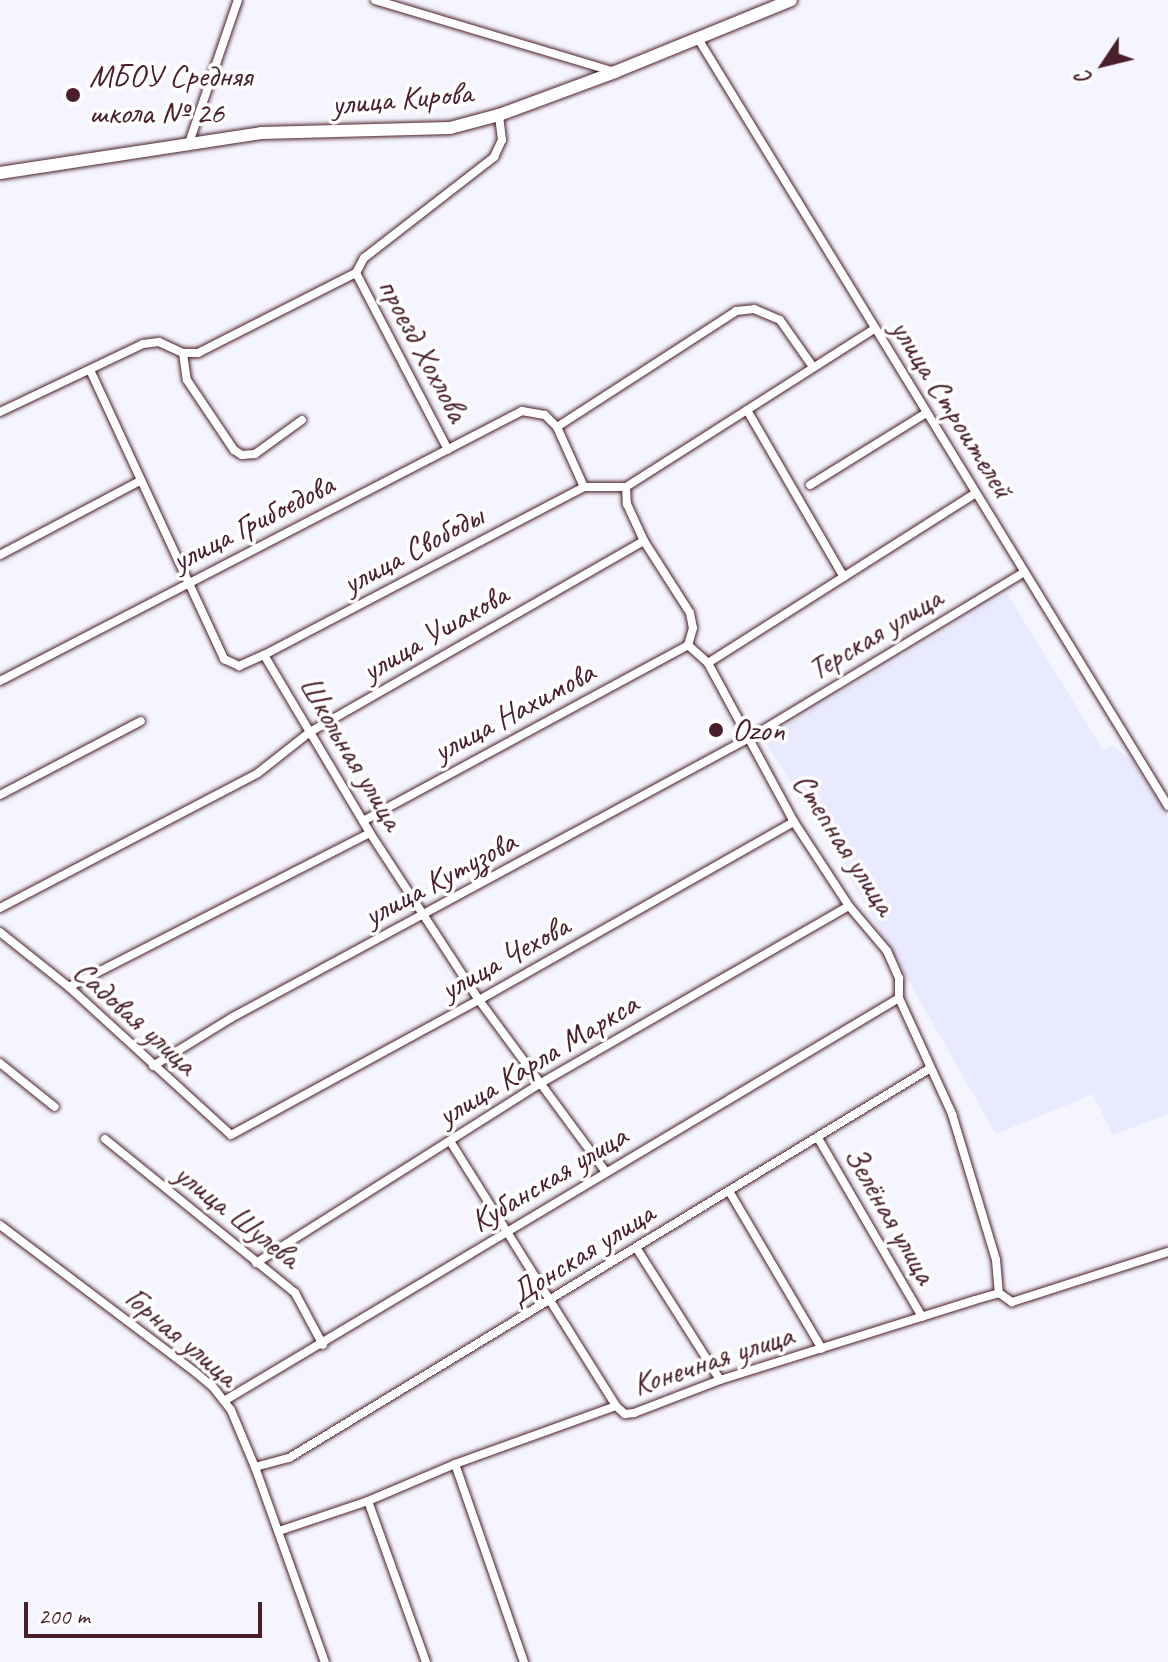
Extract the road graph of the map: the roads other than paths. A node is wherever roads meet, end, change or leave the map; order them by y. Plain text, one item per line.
1 (238, 0) edge
2 (375, 0) edge
3 (791, 0) edge
4 (697, 37) junction
5 (615, 72) junction
6 (499, 115) junction
7 (189, 143) junction
8 (0, 173) edge
9 (356, 273) junction
10 (874, 329) junction
11 (183, 353) junction
12 (813, 367) junction
13 (90, 370) junction
14 (747, 410) junction
15 (0, 412) edge
16 (926, 413) junction
17 (302, 420) dead end
18 (557, 427) junction
19 (448, 450) junction
20 (140, 481) junction
21 (810, 485) dead end
22 (584, 487) junction
23 (626, 487) junction
24 (976, 493) junction
25 (644, 541) junction
26 (0, 555) edge
27 (1024, 572) junction
28 (844, 577) junction
29 (190, 582) junction
30 (688, 645) junction
31 (264, 655) junction
32 (708, 663) junction
33 (0, 681) edge
34 (141, 721) dead end
35 (310, 732) junction
36 (751, 737) junction
37 (0, 795) edge
38 (1168, 806) edge
39 (363, 821) junction
40 (794, 822) junction
41 (370, 833) junction
42 (849, 906) junction
43 (0, 908) edge
44 (426, 915) junction
45 (0, 932) edge
46 (69, 987) junction
47 (899, 998) junction
48 (479, 1000) junction
49 (0, 1063) edge
50 (153, 1066) junction
51 (929, 1069) junction
52 (541, 1083) junction
53 (55, 1107) dead end
54 (239, 1133) joint
55 (818, 1138) junction
56 (105, 1139) dead end
57 (450, 1141) junction
58 (606, 1172) junction
59 (729, 1191) junction
60 (0, 1225) edge
61 (507, 1234) junction
62 (637, 1249) junction
63 (1168, 1252) edge
64 (256, 1263) junction
65 (999, 1293) junction
66 (549, 1303) junction
67 (922, 1317) junction
68 (323, 1345) junction
69 (822, 1349) junction
70 (720, 1380) junction
71 (224, 1401) junction
72 (616, 1406) junction
73 (455, 1464) junction
74 (255, 1467) junction
75 (368, 1501) junction
76 (279, 1531) junction
77 (325, 1662) edge
78 (426, 1662) edge
79 (524, 1662) edge

1 - 7 street
2 - 5 street
3 - 4 main road, улица Кирова
4 - 5 main road, улица Кирова
4 - 10 street, улица Строителей
5 - 6 main road, улица Кирова
6 - 7 main road, улица Кирова
6 - 9 street
7 - 8 main road, улица Кирова
9 - 11 street
9 - 19 street, проезд Хохлова
10 - 12 street
10 - 16 street, улица Строителей
11 - 13 street
11 - 17 street
12 - 14 street
12 - 18 street
13 - 15 street
13 - 20 street, Школьная улица
14 - 23 street
14 - 28 street
16 - 21 street
16 - 24 street, улица Строителей
18 - 19 street, улица Грибоедова
18 - 22 street
19 - 29 street, улица Грибоедова
20 - 26 street
20 - 29 street, Школьная улица
22 - 23 street
22 - 31 street, улица Свободы
23 - 25 street
24 - 27 street, улица Строителей
24 - 28 street
25 - 30 street
25 - 35 street, улица Ушакова
27 - 36 street, Терская улица
27 - 38 street, улица Строителей
28 - 32 street
29 - 31 street, Школьная улица
29 - 33 street, улица Грибоедова
30 - 32 street, Степная улица
30 - 39 street, улица Нахимова
31 - 35 street, Школьная улица
32 - 36 street, Степная улица
34 - 37 street
35 - 39 street, Школьная улица
35 - 43 street, улица Ушакова
36 - 40 street, Степная улица
36 - 44 street, улица Кутузова
39 - 41 street, Школьная улица
40 - 42 street, Степная улица
40 - 48 street, улица Чехова
41 - 44 street, Школьная улица
41 - 46 street
42 - 47 street, Степная улица
42 - 52 street, улица Карла Маркса
44 - 48 street, Школьная улица
44 - 50 street, улица Кутузова
45 - 46 street, Садовая улица
46 - 50 street, Садовая улица
47 - 51 street, Степная улица
47 - 58 street, Кубанская улица
48 - 52 street, Школьная улица
48 - 54 street, улица Чехова
49 - 53 street
50 - 54 street, Садовая улица
51 - 55 street, Донская улица
51 - 65 street, Степная улица
52 - 57 street, улица Карла Маркса
52 - 58 street, Школьная улица
55 - 59 street, Донская улица
55 - 67 street, Зелёная улица
56 - 64 street, улица Шулева
57 - 61 street
57 - 64 street, улица Карла Маркса
58 - 61 street, Кубанская улица
59 - 62 street, Донская улица
59 - 69 street
60 - 71 street, Горная улица
61 - 66 street
61 - 68 street, Кубанская улица
62 - 66 street, Донская улица
62 - 70 street
63 - 65 street, Конечная улица
64 - 68 street, улица Шулева
65 - 67 street, Конечная улица
66 - 72 street
66 - 74 street, Донская улица
67 - 69 street, Конечная улица
68 - 71 street, Кубанская улица
69 - 70 street, Конечная улица
70 - 72 street, Конечная улица
71 - 74 street, Горная улица
72 - 73 street, Конечная улица
73 - 75 street, Конечная улица
73 - 79 street
74 - 76 street, Горная улица
75 - 76 street, Конечная улица
75 - 78 street
76 - 77 street, Горная улица

